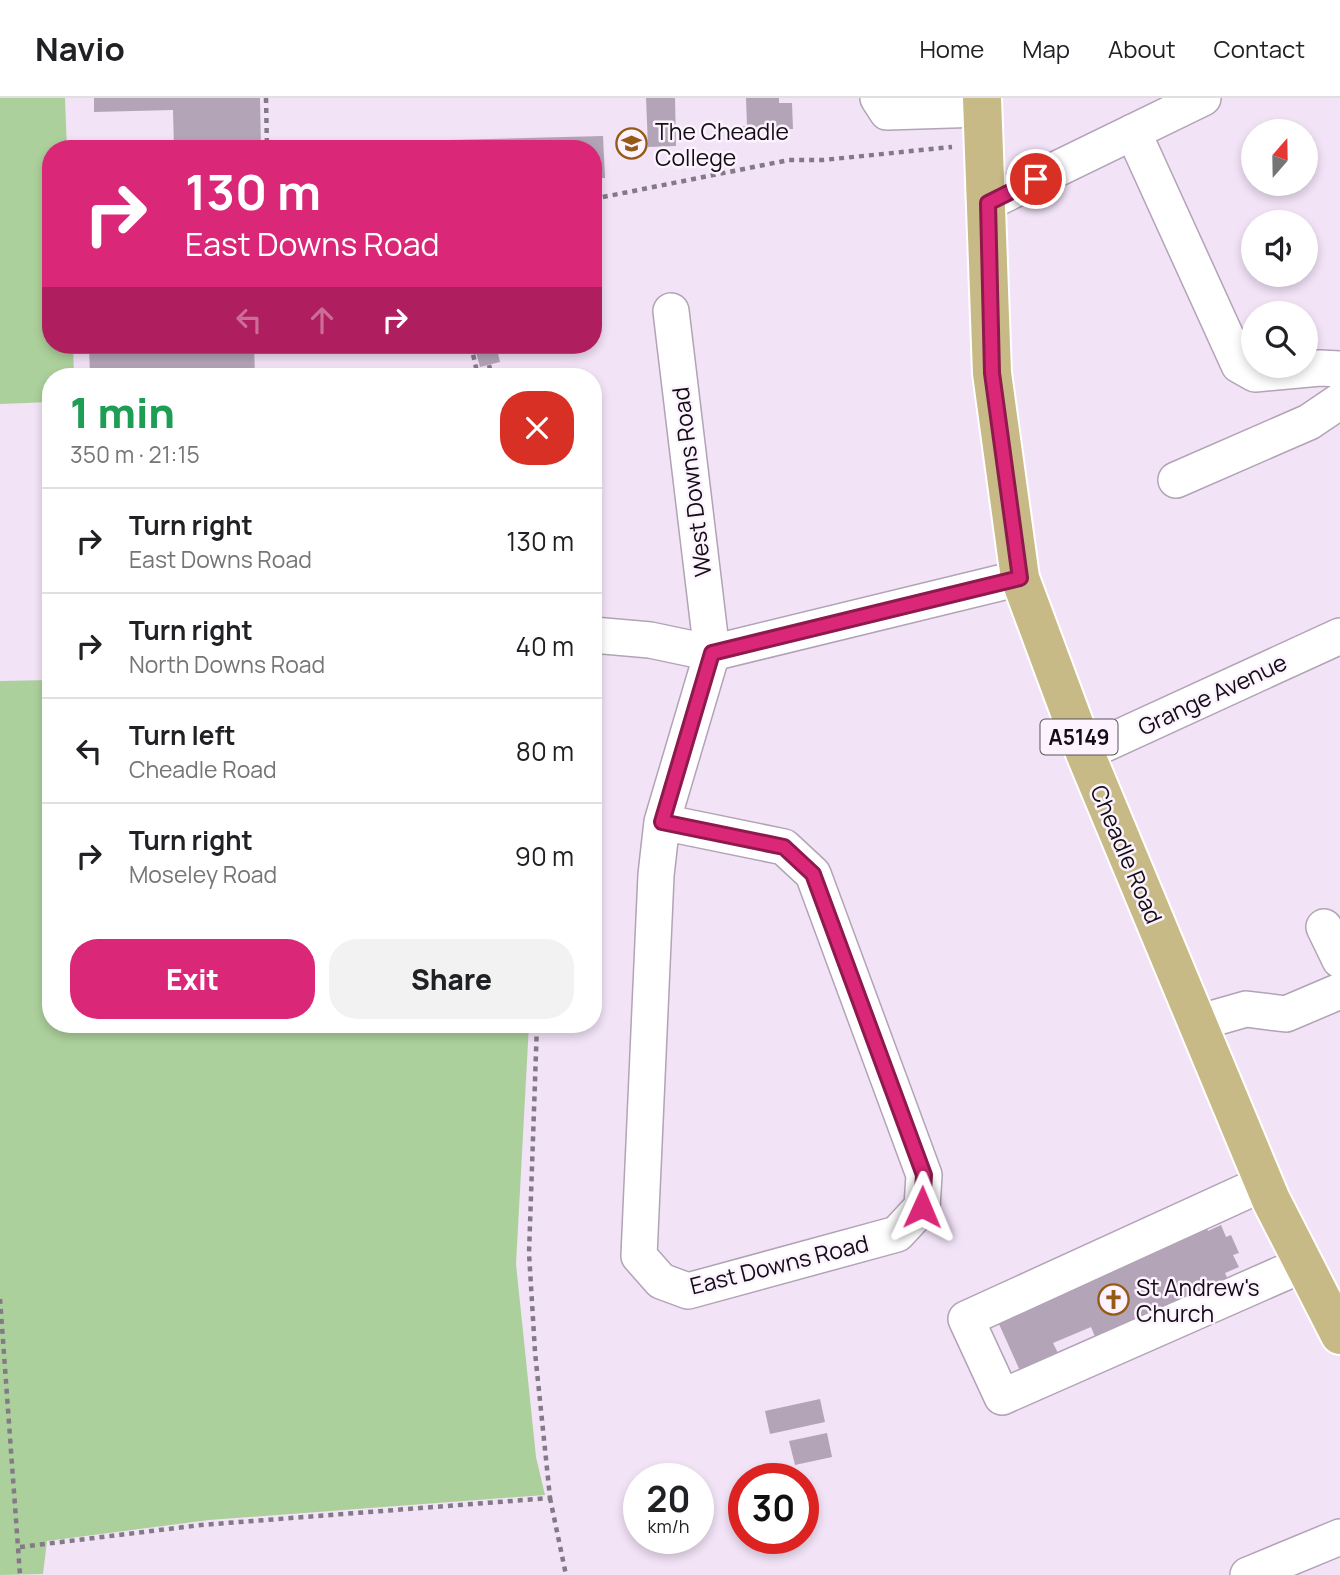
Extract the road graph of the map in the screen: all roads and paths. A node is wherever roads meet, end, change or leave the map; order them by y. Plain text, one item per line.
1 (266, 98) edge
2 (878, 98) edge
3 (1203, 98) edge
4 (983, 117) edge
5 (1133, 132) junction
6 (267, 140) edge
7 (602, 197) edge
8 (988, 203) junction
9 (671, 311) dead end
10 (489, 365) dead end
11 (490, 368) edge
12 (1340, 369) edge
13 (1340, 401) edge
14 (1176, 480) dead end
15 (1020, 578) junction
16 (602, 636) edge
17 (1340, 636) edge
18 (712, 653) junction
19 (1085, 753) junction
20 (662, 822) junction
21 (1324, 927) dead end
22 (1340, 960) edge
23 (1340, 991) edge
24 (1197, 1023) junction
25 (537, 1033) edge
26 (1264, 1183) junction
27 (1304, 1264) junction
28 (0, 1299) edge
29 (1340, 1335) edge
30 (550, 1498) junction
31 (1340, 1537) edge
32 (20, 1547) junction
33 (20, 1575) edge
34 (566, 1575) edge
35 (1248, 1575) edge

1 - 6 path
2 - 4 street
3 - 5 street
4 - 7 path
4 - 8 main road, Cheadle Road / A5149
5 - 8 street
5 - 12 street
8 - 15 main road, Cheadle Road / A5149
9 - 18 street, West Downs Road
10 - 11 path
13 - 14 street
15 - 18 street
15 - 19 main road, Cheadle Road / A5149
16 - 18 street
17 - 19 street, Grange Avenue
18 - 20 street, East Downs Road
19 - 24 main road, Cheadle Road / A5149
20 - 20 street, East Downs Road
21 - 22 street
23 - 24 street
24 - 26 main road, Cheadle Road / A5149
25 - 30 path
26 - 27 main road, Cheadle Road / A5149
26 - 27 street
27 - 29 main road, Cheadle Road / A5149
28 - 32 path
30 - 32 path
30 - 34 path
31 - 35 street
32 - 33 path

